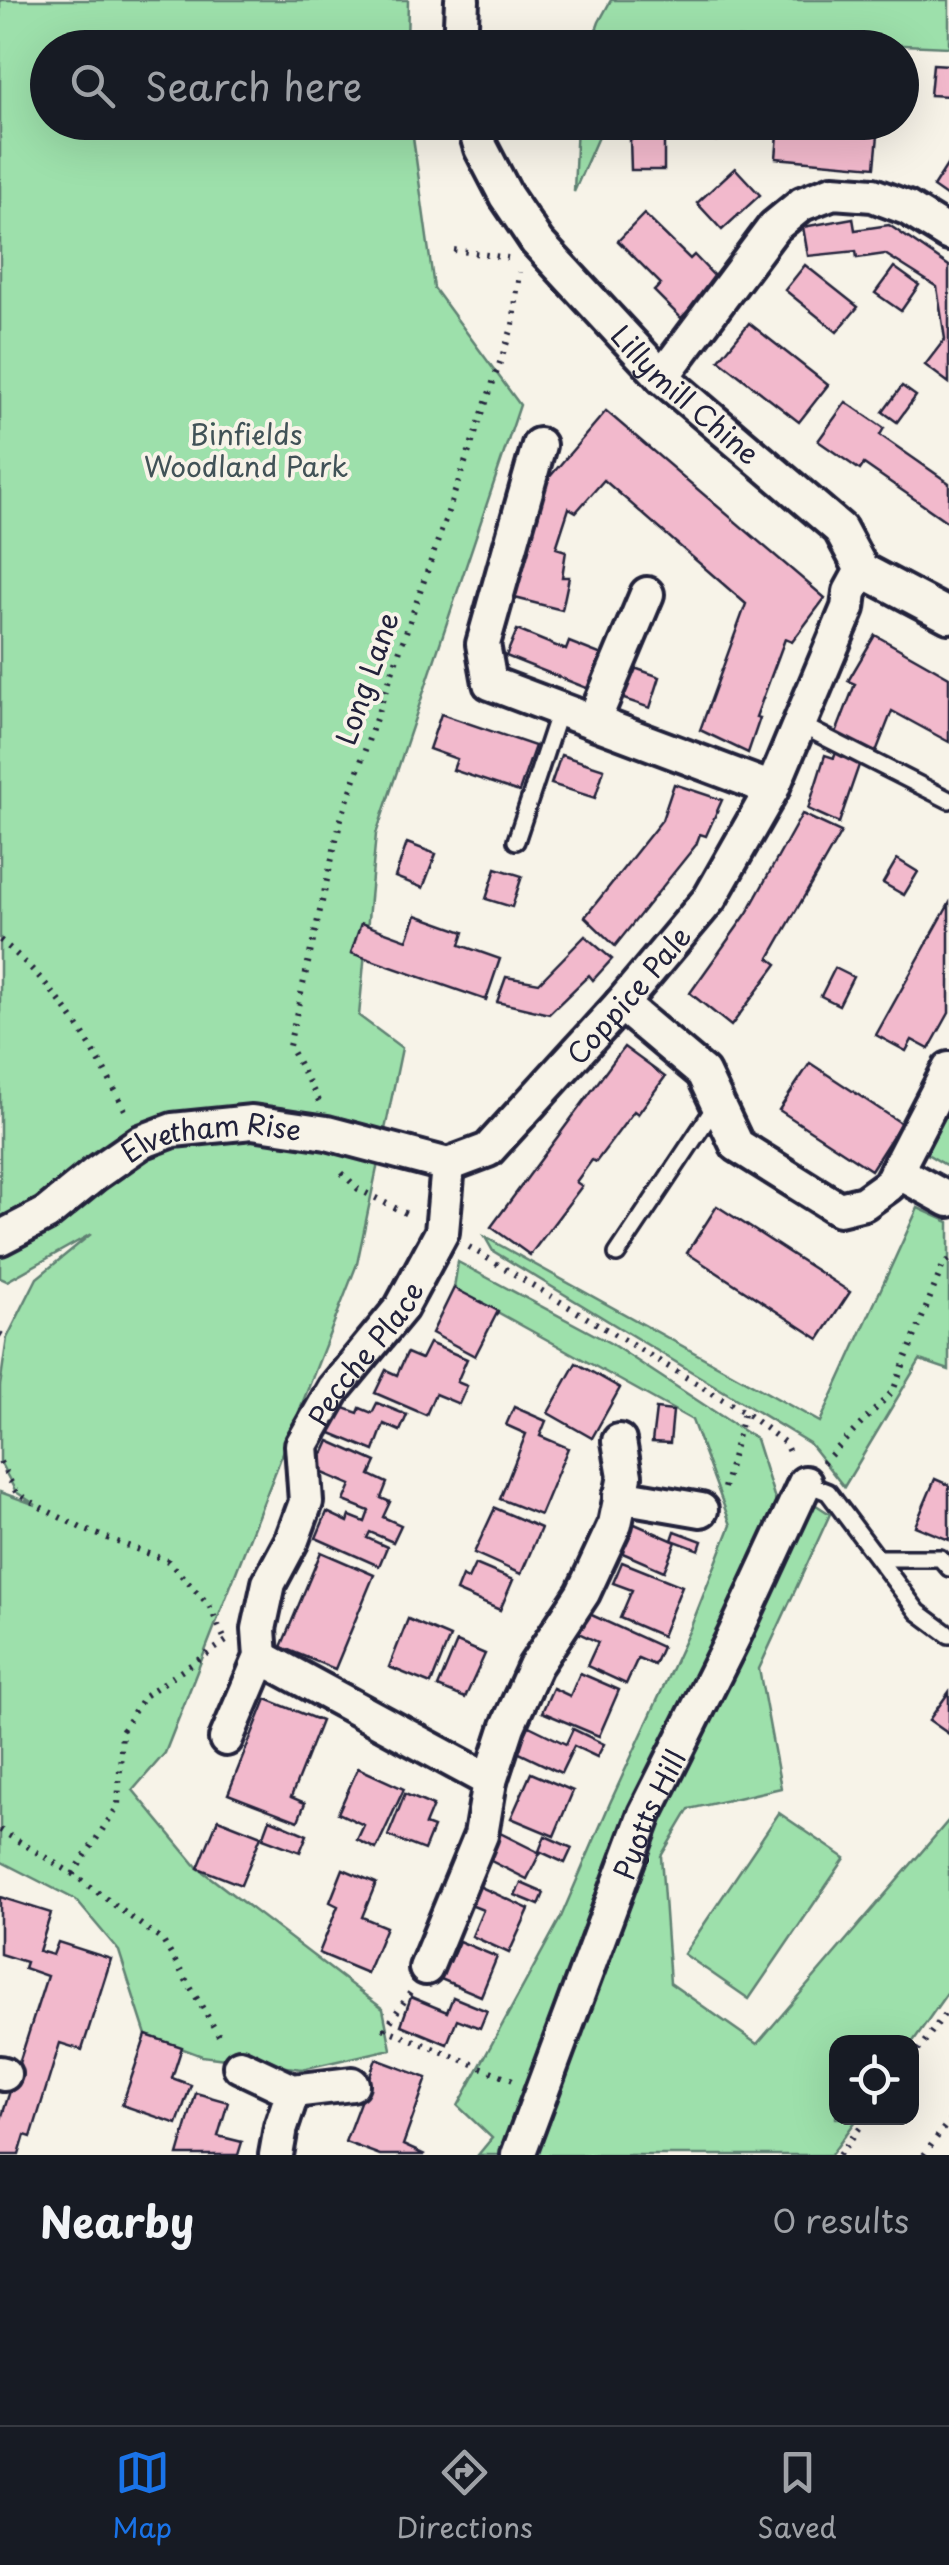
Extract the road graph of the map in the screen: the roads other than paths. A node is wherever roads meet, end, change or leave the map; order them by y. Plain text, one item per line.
1 (462, 0) edge
2 (461, 30) edge
3 (478, 140) edge
4 (949, 234) edge
5 (662, 377) junction
6 (539, 446) dead end
7 (862, 570) junction
8 (647, 594) dead end
9 (949, 616) edge
10 (560, 708) junction
11 (594, 720) junction
12 (799, 724) junction
13 (772, 788) junction
14 (949, 800) edge
15 (516, 841) dead end
16 (621, 1004) junction
17 (949, 1070) edge
18 (717, 1104) junction
19 (448, 1165) junction
20 (896, 1171) junction
21 (949, 1200) edge
22 (0, 1238) edge
23 (617, 1254) dead end
24 (619, 1440) dead end
25 (805, 1483) joint
26 (620, 1496) junction
27 (701, 1510) road end
28 (878, 1558) junction
29 (949, 1568) edge
30 (949, 1636) edge
31 (262, 1657) junction
32 (226, 1739) dead end
33 (490, 1781) junction
34 (426, 1968) road end
35 (240, 2066) road end
36 (352, 2084) dead end
37 (293, 2092) junction
38 (276, 2155) edge
39 (518, 2155) edge

1 - 2 street
3 - 5 street, Lillymill Chine
4 - 5 street
5 - 7 street, Lillymill Chine
6 - 10 street
7 - 9 street
7 - 12 street, Coppice Pale
8 - 11 street
10 - 11 street
10 - 15 lane
11 - 13 street
12 - 13 street, Coppice Pale
12 - 14 lane
13 - 16 street, Coppice Pale
16 - 18 street
16 - 19 street, Coppice Pale
17 - 20 street
18 - 20 street
18 - 23 lane
19 - 22 street, Elvetham Rise
19 - 31 street, Pecche Place
20 - 21 street
24 - 26 street
25 - 28 lane
25 - 39 street, Pyotts Hill
26 - 27 street
26 - 33 street
28 - 29 lane
28 - 30 lane
31 - 32 street, Pecche Place
31 - 33 street
33 - 34 street
35 - 37 street
36 - 37 street
37 - 38 street

